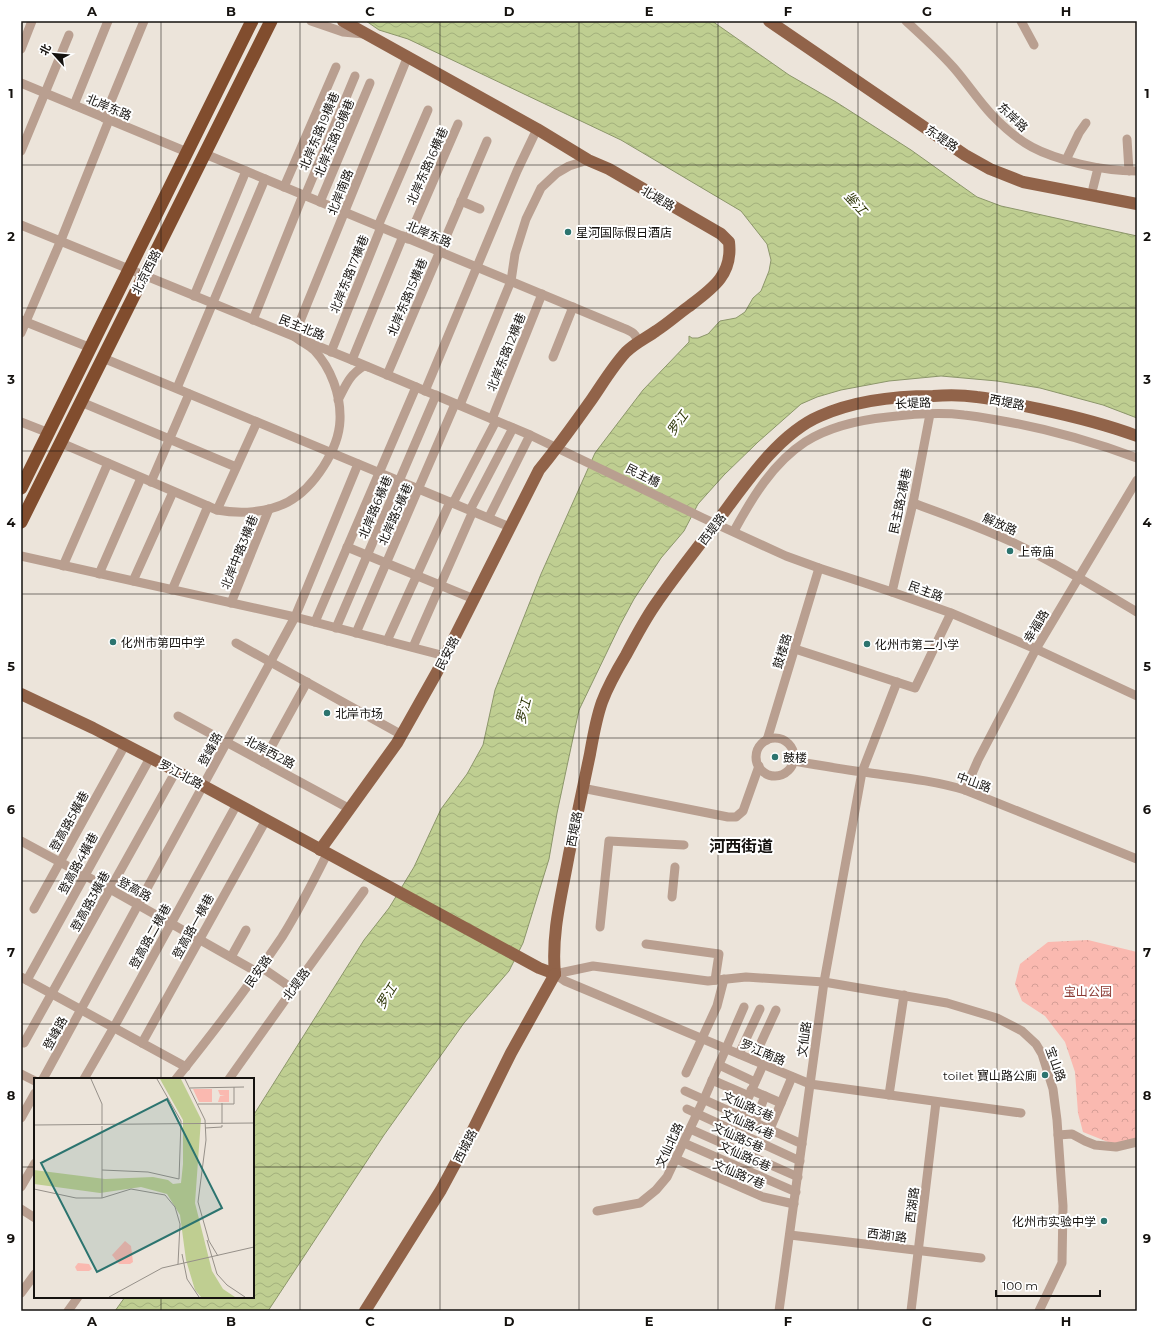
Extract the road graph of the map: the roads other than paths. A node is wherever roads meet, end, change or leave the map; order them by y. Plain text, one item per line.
1 (32, 21) edge
2 (108, 21) edge
3 (144, 21) edge
4 (252, 21) edge
5 (311, 21) edge
6 (343, 21) edge
7 (769, 21) edge
8 (783, 21) edge
9 (906, 21) edge
10 (1021, 21) edge
11 (271, 22) edge
12 (69, 35) dead end
13 (370, 35) junction
14 (1034, 45) dead end
15 (21, 49) edge
16 (408, 56) junction
17 (336, 67) dead end
18 (355, 76) dead end
19 (21, 83) edge
20 (370, 83) dead end
21 (45, 93) junction
22 (74, 105) junction
23 (428, 110) dead end
24 (106, 119) junction
25 (1086, 123) dead end
26 (458, 124) dead end
27 (537, 129) junction
28 (1127, 139) dead end
29 (487, 142) dead end
30 (21, 151) edge
31 (187, 152) junction
32 (205, 154) junction
33 (588, 160) junction
34 (1066, 160) junction
35 (1098, 168) junction
36 (246, 171) junction
37 (1133, 171) edge
38 (265, 179) junction
39 (284, 187) junction
40 (1093, 188) junction
41 (304, 195) junction
42 (1137, 197) edge
43 (461, 201) junction
44 (320, 202) junction
45 (1137, 204) edge
46 (480, 209) dead end
47 (344, 212) junction
48 (21, 226) edge
49 (379, 226) junction
50 (406, 238) junction
51 (61, 240) junction
52 (440, 252) junction
53 (477, 267) junction
54 (130, 269) junction
55 (144, 275) junction
56 (511, 281) junction
57 (542, 294) junction
58 (194, 296) junction
59 (213, 304) junction
60 (573, 307) junction
61 (253, 320) junction
62 (23, 321) edge
63 (21, 333) edge
64 (294, 336) junction
65 (636, 339) junction
66 (91, 348) junction
67 (331, 352) junction
68 (553, 357) dead end
69 (103, 358) junction
70 (352, 360) junction
71 (375, 370) junction
72 (387, 375) junction
73 (416, 387) junction
74 (177, 388) junction
75 (425, 391) junction
76 (190, 394) junction
77 (436, 395) junction
78 (338, 400) junction
79 (81, 402) junction
80 (458, 404) junction
81 (930, 414) junction
82 (494, 420) junction
83 (21, 422) edge
84 (257, 422) junction
85 (513, 428) junction
86 (49, 433) junction
87 (530, 435) junction
88 (1137, 436) edge
89 (170, 439) junction
90 (61, 442) junction
91 (557, 448) junction
92 (330, 452) junction
93 (571, 454) joint
94 (1137, 458) edge
95 (108, 463) junction
96 (358, 464) junction
97 (236, 467) junction
98 (379, 472) junction
99 (141, 478) junction
100 (1137, 480) edge
101 (400, 481) junction
102 (151, 482) junction
103 (21, 488) edge
104 (419, 489) junction
105 (173, 492) junction
106 (452, 502) junction
107 (913, 502) junction
108 (208, 506) junction
109 (269, 509) junction
110 (217, 510) junction
111 (471, 510) junction
112 (489, 517) junction
113 (703, 518) joint
114 (21, 522) edge
115 (716, 524) junction
116 (510, 526) junction
117 (734, 531) junction
118 (347, 547) junction
119 (21, 556) edge
120 (367, 556) junction
121 (386, 563) junction
122 (63, 566) junction
123 (819, 568) junction
124 (99, 574) junction
125 (417, 576) junction
126 (1079, 577) junction
127 (133, 581) junction
128 (440, 585) junction
129 (172, 590) junction
130 (892, 592) junction
131 (474, 598) junction
132 (231, 603) junction
133 (1137, 612) edge
134 (951, 613) junction
135 (295, 617) junction
136 (315, 622) junction
137 (336, 628) junction
138 (356, 633) junction
139 (387, 641) junction
140 (236, 643) dead end
141 (413, 647) junction
142 (795, 649) junction
143 (1036, 649) junction
144 (445, 656) junction
145 (271, 662) junction
146 (307, 682) junction
147 (897, 682) junction
148 (21, 694) edge
149 (1137, 696) edge
150 (178, 716) dead end
151 (402, 734) junction
152 (767, 740) junction
153 (227, 742) junction
154 (125, 745) junction
155 (150, 758) junction
156 (794, 761) junction
157 (263, 762) junction
158 (759, 766) junction
159 (176, 771) junction
160 (862, 772) junction
161 (204, 786) junction
162 (582, 788) junction
163 (965, 790) junction
164 (237, 804) junction
165 (350, 809) junction
166 (266, 820) junction
167 (21, 841) edge
168 (684, 845) dead end
169 (324, 852) junction
170 (1137, 859) edge
171 (60, 862) junction
172 (675, 867) dead end
173 (84, 875) junction
174 (110, 889) junction
175 (364, 891) dead end
176 (672, 897) dead end
177 (139, 905) junction
178 (34, 910) dead end
179 (171, 923) junction
180 (600, 927) dead end
181 (246, 930) dead end
182 (199, 939) junction
183 (646, 944) dead end
184 (231, 957) junction
185 (259, 969) junction
186 (555, 974) junction
187 (24, 979) edge
188 (720, 980) junction
189 (824, 982) junction
190 (292, 989) junction
191 (52, 994) junction
192 (904, 995) junction
193 (744, 1008) dead end
194 (760, 1009) dead end
195 (81, 1010) junction
196 (776, 1010) dead end
197 (114, 1027) junction
198 (701, 1039) junction
199 (24, 1043) dead end
200 (142, 1043) junction
201 (725, 1049) junction
202 (739, 1054) junction
203 (753, 1060) junction
204 (719, 1065) junction
205 (763, 1065) junction
206 (186, 1067) junction
207 (686, 1073) dead end
208 (21, 1074) edge
209 (792, 1077) junction
210 (44, 1078) edge
211 (85, 1078) edge
212 (177, 1078) edge
213 (231, 1078) edge
214 (34, 1080) edge
215 (712, 1080) junction
216 (810, 1084) junction
217 (752, 1089) junction
218 (685, 1091) dead end
219 (34, 1095) edge
220 (765, 1096) junction
221 (889, 1096) junction
222 (704, 1099) junction
223 (936, 1102) junction
224 (780, 1103) junction
225 (687, 1109) dead end
226 (1022, 1113) dead end
227 (697, 1114) junction
228 (740, 1116) junction
229 (21, 1118) edge
230 (755, 1122) junction
231 (690, 1129) junction
232 (770, 1129) junction
233 (1058, 1135) junction
234 (1137, 1142) edge
235 (684, 1143) junction
236 (802, 1144) junction
237 (676, 1160) junction
238 (800, 1160) junction
239 (34, 1165) edge
240 (798, 1176) junction
241 (21, 1187) edge
242 (796, 1192) junction
243 (794, 1204) junction
244 (21, 1208) edge
245 (597, 1211) dead end
246 (34, 1217) edge
247 (790, 1235) junction
248 (919, 1251) junction
249 (981, 1258) dead end
250 (34, 1275) edge
251 (21, 1294) edge
252 (77, 1298) edge
253 (68, 1311) edge
254 (365, 1311) edge
255 (779, 1311) edge
256 (911, 1311) edge
257 (1039, 1311) edge

1 - 15 street
2 - 22 street
3 - 24 street
4 - 31 highway, 北京西路
5 - 13 street
6 - 13 main road, 北堤路
7 - 45 main road, 东堤路
8 - 40 main road, 东堤路
9 - 34 street, 东岸路
10 - 14 street
11 - 32 highway, 北京西路
12 - 21 street
13 - 16 main road, 北堤路
16 - 27 main road, 北堤路
16 - 47 street, 北岸南路
17 - 39 street
18 - 41 street, 北岸东路19横巷
19 - 21 street, 北岸东路
20 - 44 street, 北岸东路18横巷
21 - 22 street, 北岸东路
21 - 30 street
22 - 24 street, 北岸东路
23 - 49 street, 北岸东路17横巷
24 - 31 street, 北岸东路
24 - 51 street
25 - 34 street
26 - 50 street, 北岸东路16横巷
27 - 33 main road, 北堤路
27 - 53 street
28 - 37 street
29 - 43 street, 北岸东路15横巷
31 - 54 highway, 北京西路
32 - 36 street, 北岸东路
32 - 55 highway, 北京西路
33 - 56 street, 北岸路5橫巷
33 - 65 main road, 北堤路
34 - 35 street, 东岸路
35 - 37 street, 东岸路
35 - 40 street
36 - 38 street, 北岸东路
36 - 58 street
38 - 39 street, 北岸东路
38 - 59 street
39 - 41 street, 北岸东路
40 - 42 main road, 东堤路
41 - 44 street, 北岸东路
41 - 61 street, 北岸东路19横巷
43 - 46 street
43 - 52 street, 北岸东路15横巷
44 - 47 street, 北岸东路
47 - 49 street, 北岸东路
47 - 64 street, 北岸南路
48 - 51 street, 民主北路
49 - 50 street, 北岸东路
49 - 67 street, 北岸东路17横巷
50 - 52 street, 北岸东路
50 - 70 street, 北岸东路16横巷
51 - 54 street, 民主北路
51 - 62 street
52 - 53 street, 北岸东路
52 - 72 street, 北岸东路15横巷
53 - 56 street, 北岸东路
53 - 75 street
54 - 55 street, 民主北路
54 - 66 highway, 北京西路
55 - 58 street, 民主北路
55 - 69 highway, 北京西路
56 - 57 street, 北岸东路
56 - 80 street, 北岸路5橫巷
57 - 60 street, 北岸东路
57 - 82 street, 北岸东路12横巷
58 - 59 street, 民主北路
59 - 61 street, 民主北路
59 - 74 street
60 - 65 street, 北岸东路
60 - 68 street
61 - 64 street, 民主北路
62 - 63 street
62 - 66 street
64 - 67 street, 民主北路
64 - 78 street
65 - 91 main road, 北堤路
66 - 86 highway, 北京西路
67 - 70 street, 民主北路
69 - 74 street
69 - 79 highway, 北京西路
70 - 71 street, 民主北路
71 - 72 street, 民主北路
71 - 78 street
72 - 73 street, 民主北路
73 - 75 street, 民主北路
73 - 98 street
74 - 76 street
75 - 77 street, 民主北路
76 - 84 street
76 - 89 street
77 - 80 street, 民主北路
77 - 101 street, 北岸路6橫巷
78 - 92 street
79 - 89 street
79 - 90 highway, 北京西路
80 - 82 street, 民主北路
80 - 104 street, 北岸路5橫巷
81 - 94 street, 长堤路
81 - 107 street, 民主路2横巷
81 - 117 street, 长堤路
82 - 85 street, 民主北路
82 - 106 street, 北岸东路12横巷
83 - 86 street
84 - 92 street
84 - 97 street
85 - 87 street, 民主北路
85 - 111 street
86 - 103 highway, 北京西路
87 - 91 street, 民主北路
87 - 112 street
88 - 115 main road, 西堤路
89 - 97 street
89 - 102 street
90 - 95 street
90 - 114 highway, 北京西路
91 - 93 street, 民主北路
91 - 116 main road, 民安路
92 - 96 street
92 - 109 street
93 - 113 street, 民主橋
95 - 99 street
95 - 122 street
96 - 98 street
96 - 135 street, 登峰路
97 - 110 street
98 - 101 street
98 - 118 street
99 - 102 street
99 - 124 street
100 - 126 street, 幸福路
101 - 104 street
101 - 120 street, 北岸路6橫巷
102 - 105 street
104 - 106 street
104 - 121 street, 北岸路5橫巷
105 - 108 street
105 - 127 street
106 - 111 street
106 - 125 street, 北岸东路12横巷
107 - 126 street, 解放路
107 - 130 street, 民主路2横巷
108 - 110 street
108 - 129 street
109 - 110 street
109 - 132 street, 北岸中路3横巷
111 - 112 street
111 - 128 street
112 - 116 street
113 - 115 street, 民主路
115 - 117 street, 民主路
115 - 162 main road, 西堤路
116 - 131 main road, 民安路
117 - 123 street, 民主路
118 - 120 street
118 - 136 street
119 - 122 street
120 - 121 street
120 - 137 street, 北岸路6橫巷
121 - 125 street
121 - 138 street, 北岸路5橫巷
122 - 124 street
123 - 130 street, 民主路
123 - 142 street, 鼓楼路
124 - 127 street
125 - 128 street
125 - 139 street, 北岸东路12横巷
126 - 133 street, 解放路
126 - 143 street, 幸福路
127 - 129 street
128 - 131 street
128 - 141 street
129 - 132 street
130 - 134 street, 民主路
131 - 144 main road, 民安路
132 - 135 street
134 - 143 street, 民主路
134 - 147 street
135 - 136 street
135 - 145 street, 登峰路
136 - 137 street
137 - 138 street
138 - 139 street
139 - 141 street
140 - 145 street
141 - 144 street
142 - 147 street
142 - 152 street, 鼓楼路
143 - 149 street, 民主路
143 - 163 street, 幸福路
144 - 151 main road, 民安路
145 - 146 street
145 - 153 street, 登峰路
146 - 151 street
146 - 157 street
147 - 160 street, 文仙路
148 - 154 main road, 罗江北路
150 - 153 street, 北岸西2路
151 - 165 main road, 民安路
152 - 156 street
152 - 158 street
153 - 157 street, 北岸西2路
153 - 161 street, 登峰路
154 - 155 main road, 罗江北路
154 - 171 street, 登高路5橫巷
155 - 159 main road, 罗江北路
155 - 173 street, 登高路4橫巷
156 - 158 street
156 - 160 street, 中山路
157 - 165 street, 北岸西2路
158 - 162 street
159 - 161 main road, 罗江北路
159 - 174 street, 登高路3橫巷
160 - 163 street, 中山路
160 - 189 street, 文仙路
161 - 164 main road, 罗江北路
161 - 177 street, 登峰路
162 - 186 main road, 西堤路
163 - 170 street, 中山路
164 - 166 main road, 罗江北路
164 - 179 street, 登高路二横巷
165 - 169 main road, 民安路
166 - 169 main road, 罗江北路
166 - 182 street, 登高路一横巷
167 - 171 street, 登高路
168 - 180 street
169 - 185 street, 民安路
169 - 186 main road, 罗江北路
171 - 173 street, 登高路
171 - 178 street, 登高路5橫巷
172 - 176 street
173 - 174 street, 登高路
173 - 187 street, 登高路4橫巷
174 - 177 street, 登高路
174 - 191 street, 登高路3橫巷
175 - 190 street, 北堤路
177 - 179 street, 登高路
177 - 195 street, 登峰路
179 - 182 street, 登高路
179 - 197 street, 登高路二横巷
181 - 184 street
182 - 184 street, 登高路
182 - 200 street, 登高路一横巷
183 - 188 street
184 - 185 street, 登高路
185 - 190 street, 登高路
185 - 206 street, 民安路
186 - 188 street, 宝山路
186 - 198 street, 罗江南路
186 - 254 main road, 西城路
187 - 191 street
188 - 189 street, 宝山路
188 - 198 street
189 - 192 street, 宝山路
189 - 216 street, 文仙路
190 - 213 street, 北堤路
191 - 195 street
191 - 199 street, 登高路3橫巷
192 - 221 street
192 - 233 street, 宝山路
193 - 201 street, 文仙北路
194 - 202 street
195 - 197 street
195 - 210 street, 登峰路
196 - 203 street
197 - 200 street
197 - 211 street, 登高路二横巷
198 - 201 street, 罗江南路
198 - 207 street
200 - 206 street
201 - 202 street, 罗江南路
201 - 204 street, 文仙北路
202 - 203 street, 罗江南路
203 - 205 street, 罗江南路
204 - 215 street, 文仙北路
204 - 217 street
205 - 209 street, 罗江南路
205 - 217 street
206 - 212 street, 民安路
208 - 214 street
209 - 216 street, 罗江南路
209 - 224 street
215 - 217 street
215 - 222 street, 文仙北路
216 - 221 street, 罗江南路
216 - 236 street, 文仙路
217 - 220 street
217 - 228 street
218 - 222 street, 文仙路3巷
219 - 229 street
220 - 224 street
220 - 230 street
221 - 223 street, 罗江南路
222 - 227 street, 文仙北路
222 - 228 street, 文仙路3巷
223 - 226 street, 罗江南路
223 - 248 street, 西湖路
224 - 232 street
225 - 227 street, 文仙路4巷
227 - 231 street, 文仙北路
227 - 238 street, 文仙路4巷
228 - 230 street, 文仙路3巷
230 - 232 street, 文仙路3巷
231 - 235 street, 文仙北路
231 - 240 street, 文仙路5巷
232 - 236 street, 文仙路3巷
233 - 234 street
233 - 257 street, 宝山路
235 - 237 street, 文仙北路
235 - 242 street, 文仙路6巷
236 - 238 street, 文仙路
237 - 243 street, 文仙路7巷
237 - 245 street, 文仙北路
238 - 240 street, 文仙路
239 - 241 street
240 - 242 street, 文仙路
242 - 243 street, 文仙路
243 - 247 street, 文仙路
244 - 246 street
247 - 248 street, 西湖1路
247 - 255 street, 文仙路
248 - 249 street, 西湖1路
248 - 256 street, 西湖路
250 - 251 street
252 - 253 street

